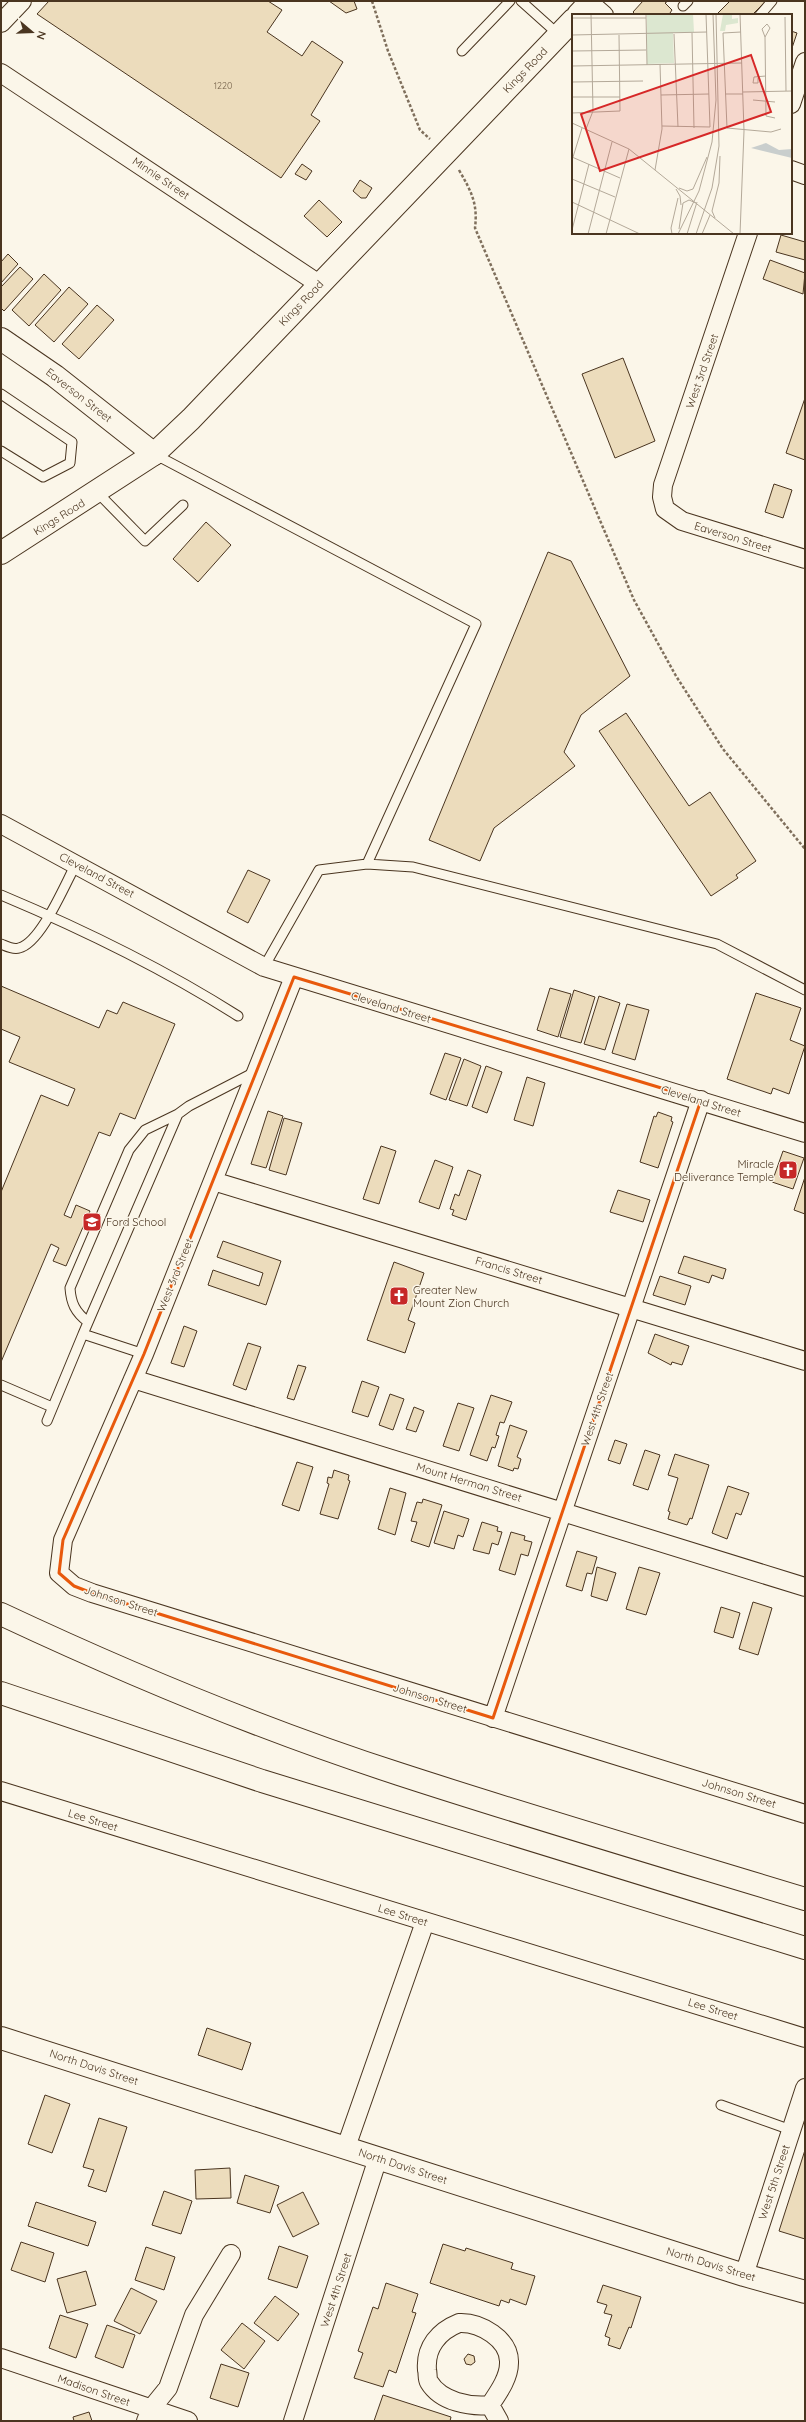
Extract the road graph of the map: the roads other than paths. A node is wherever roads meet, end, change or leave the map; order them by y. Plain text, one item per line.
1 (22, 1) edge
2 (510, 1) edge
3 (521, 1) edge
4 (772, 1) edge
5 (761, 14) edge
6 (1, 23) edge
7 (566, 28) edge
8 (462, 51) dead end
9 (805, 62) edge
10 (1, 72) edge
11 (792, 101) edge
12 (792, 170) edge
13 (805, 175) edge
14 (748, 234) edge
15 (319, 284) junction
16 (1, 339) edge
17 (1, 394) edge
18 (1, 451) edge
19 (154, 454) junction
20 (97, 492) junction
21 (183, 505) dead end
22 (665, 509) joint
23 (4, 546) edge
24 (805, 559) edge
25 (1, 824) edge
26 (76, 864) junction
27 (367, 864) junction
28 (1, 895) edge
29 (48, 916) junction
30 (1, 944) edge
31 (264, 967) junction
32 (294, 977) junction
33 (805, 990) edge
34 (238, 1016) dead end
35 (258, 1071) junction
36 (701, 1100) junction
37 (178, 1114) junction
38 (805, 1133) edge
39 (213, 1181) junction
40 (632, 1307) junction
41 (88, 1322) junction
42 (83, 1334) junction
43 (144, 1354) junction
44 (805, 1361) edge
45 (133, 1379) junction
46 (1, 1385) edge
47 (52, 1407) junction
48 (47, 1421) dead end
49 (563, 1510) junction
50 (59, 1573) joint
51 (805, 1587) edge
52 (1, 1614) edge
53 (1, 1693) edge
54 (493, 1718) junction
55 (1, 1791) edge
56 (805, 1814) edge
57 (797, 1897) edge
58 (425, 1922) junction
59 (805, 1948) edge
60 (1, 2038) edge
61 (805, 2038) edge
62 (805, 2088) edge
63 (721, 2105) dead end
64 (791, 2130) junction
65 (346, 2148) junction
66 (378, 2158) junction
67 (231, 2254) dead end
68 (744, 2275) junction
69 (805, 2292) edge
70 (1, 2358) edge
71 (490, 2405) junction
72 (149, 2415) edge
73 (188, 2421) edge
74 (293, 2421) edge
75 (499, 2421) edge

1 - 6 street
2 - 8 lane
3 - 7 lane
4 - 5 lane
7 - 15 main road, Kings Road
9 - 11 street
10 - 15 street, Minnie Street
12 - 13 street
14 - 22 street, West 3rd Street
15 - 19 main road, Kings Road
16 - 19 main road, Eaverson Street
17 - 18 lane
19 - 20 main road, Kings Road
19 - 27 lane
20 - 21 lane
20 - 23 main road, Kings Road
22 - 24 street, Eaverson Street
25 - 26 street, Cleveland Street
26 - 29 lane
26 - 31 street, Cleveland Street
27 - 31 lane
27 - 33 lane
28 - 29 lane
29 - 30 lane
29 - 34 lane
31 - 32 street, Cleveland Street
32 - 35 street, West 3rd Street
32 - 36 street, Cleveland Street
35 - 37 lane
35 - 39 street, West 3rd Street
36 - 38 street, Cleveland Street
36 - 40 street, West 4th Street
37 - 41 lane
37 - 41 lane
39 - 40 street, Francis Street
39 - 43 street, West 3rd Street
40 - 44 street, Francis Street
40 - 49 street, West 4th Street
41 - 42 lane
42 - 43 lane
42 - 47 lane
43 - 45 street, West 3rd Street
45 - 49 street, Mount Herman Street
45 - 50 street, West 3rd Street
46 - 47 lane
47 - 48 lane
49 - 51 street, Mount Herman Street
49 - 54 street, West 4th Street
50 - 54 street, Johnson Street
52 - 57 main road
53 - 59 main road
54 - 56 street, Johnson Street
55 - 58 street, Lee Street
58 - 61 street, Lee Street
58 - 65 street
60 - 65 main road, North Davis Street
62 - 64 street, West 5th Street
63 - 64 lane
64 - 68 street, West 5th Street
65 - 66 main road, North Davis Street
66 - 68 main road, North Davis Street
66 - 74 street, West 4th Street
67 - 72 street
68 - 69 main road, North Davis Street
70 - 72 street, Madison Street
71 - 71 street
71 - 75 street
72 - 73 street, Madison Street

